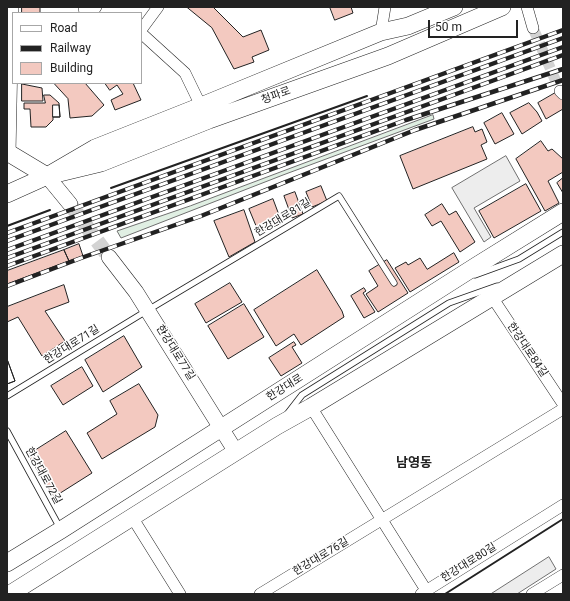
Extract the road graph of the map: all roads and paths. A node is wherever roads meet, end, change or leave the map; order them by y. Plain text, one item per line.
1 (158, 7) edge
2 (385, 7) edge
3 (454, 7) edge
4 (502, 7) edge
5 (527, 7) edge
6 (534, 28) tunnel mouth
7 (142, 29) edge
8 (381, 32) junction
9 (142, 34) edge
10 (12, 84) edge
11 (202, 106) junction
12 (8, 153) edge
13 (47, 176) junction
14 (7, 194) edge
15 (70, 204) tunnel mouth
16 (563, 212) edge
17 (563, 232) edge
18 (563, 254) edge
19 (109, 257) tunnel mouth
20 (529, 275) junction
21 (394, 283) dead end
22 (445, 286) junction
23 (492, 297) junction
24 (148, 310) junction
25 (7, 396) edge
26 (563, 404) edge
27 (311, 407) junction
28 (563, 409) edge
29 (277, 426) junction
30 (221, 428) junction
31 (7, 432) edge
32 (236, 452) junction
33 (563, 505) edge
34 (132, 517) junction
35 (382, 519) junction
36 (61, 530) junction
37 (7, 563) edge
38 (563, 575) edge
39 (423, 592) edge
40 (10, 594) edge
41 (180, 594) edge
42 (260, 594) edge
43 (532, 594) edge

1 - 7 street
2 - 8 street
3 - 8 main road, 청파로
4 - 13 main road, 청파로
5 - 6 street
8 - 11 main road, 청파로
9 - 11 street
10 - 12 street
11 - 13 main road, 청파로
12 - 13 main road
13 - 14 main road, 청파로
13 - 15 main road
16 - 22 main road, 한강대로
17 - 22 lane
18 - 20 main road
19 - 24 main road, 한강대로77길
20 - 23 main road
20 - 29 lane
21 - 24 lane, 한강대로81길
22 - 30 main road, 한강대로
23 - 26 street, 한강대로84길
23 - 27 main road
24 - 25 lane, 한강대로71길
24 - 30 main road, 한강대로77길
27 - 29 main road
27 - 35 street, 한강대로80길
28 - 35 street
29 - 32 main road
30 - 32 main road, 한강대로77길
30 - 36 main road, 한강대로
31 - 36 lane, 한강대로72길
32 - 34 main road
33 - 39 street, 한강대로80길
34 - 40 main road
34 - 41 street
35 - 39 street, 한강대로80길
35 - 42 street, 한강대로76길
36 - 37 main road, 한강대로
38 - 43 street

